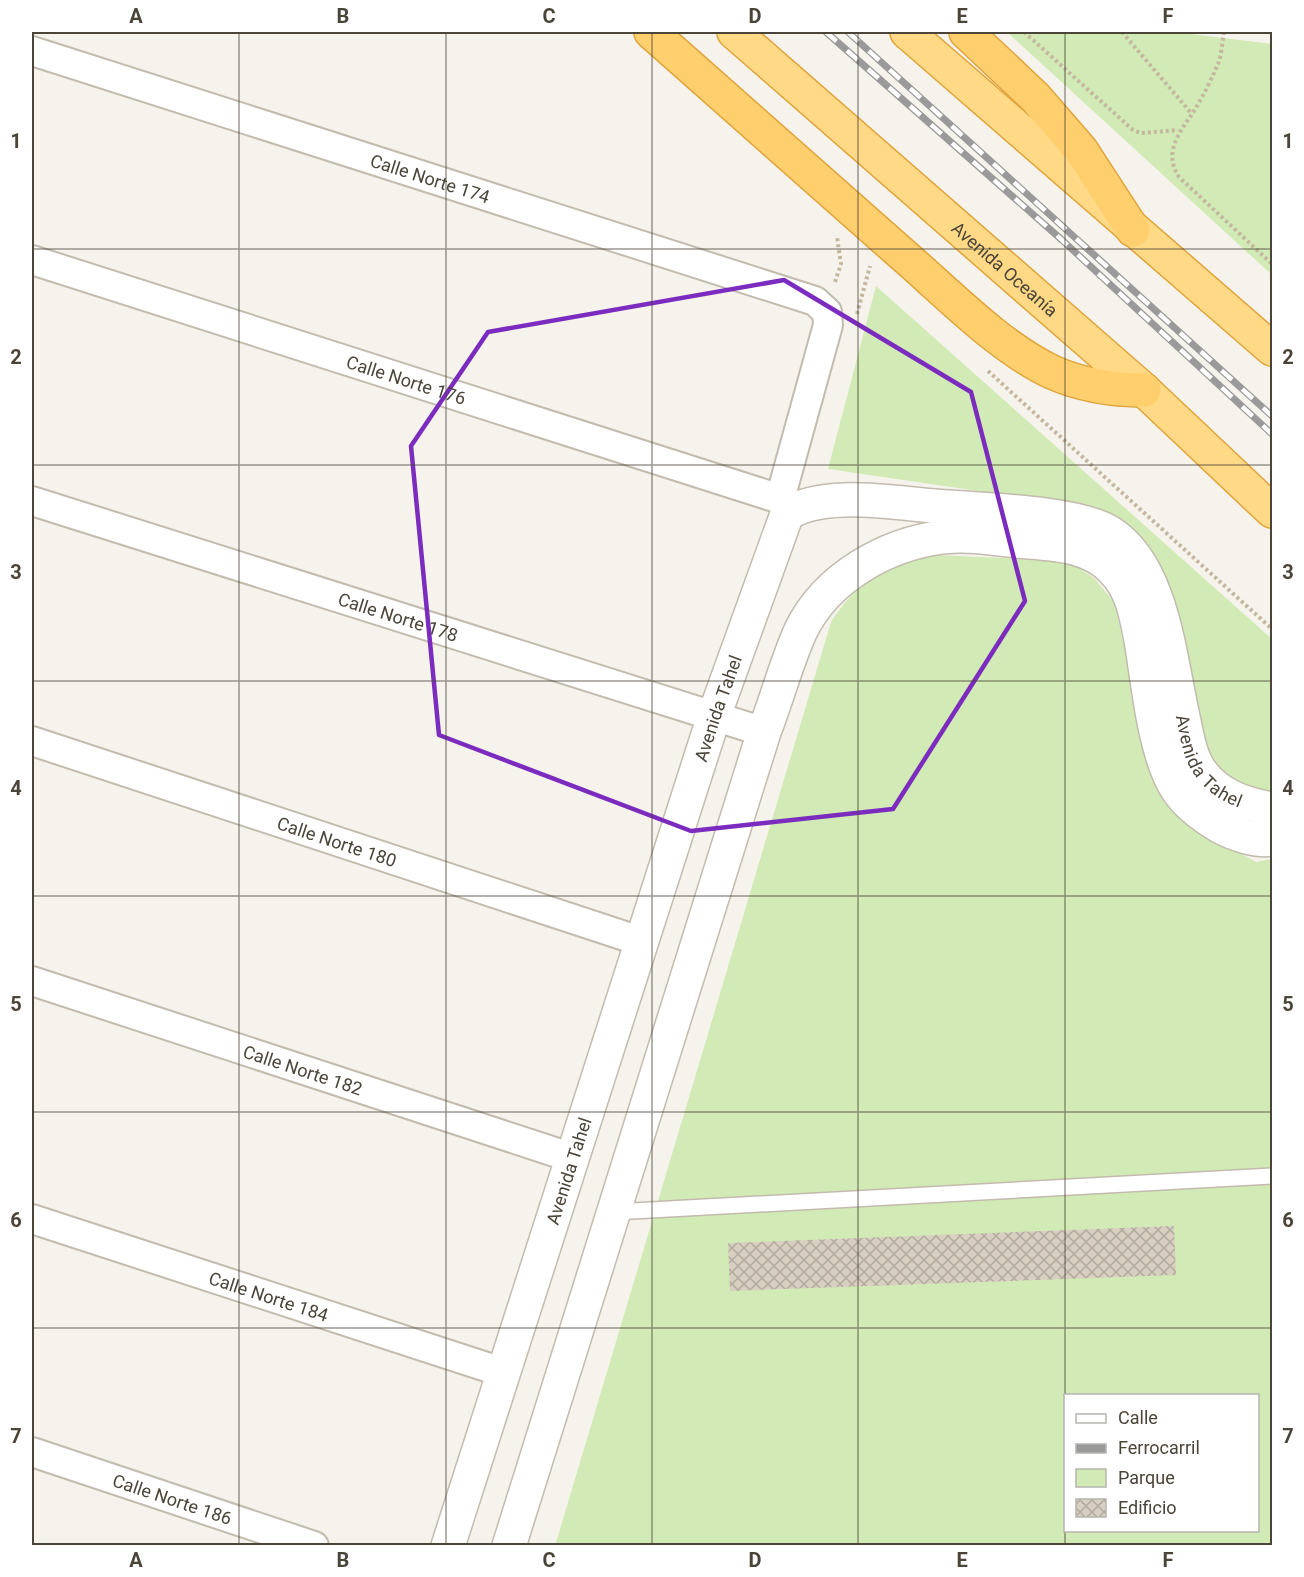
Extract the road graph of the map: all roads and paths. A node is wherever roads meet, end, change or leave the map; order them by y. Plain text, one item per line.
1 (651, 32) edge
2 (734, 32) edge
3 (907, 32) edge
4 (966, 32) edge
5 (1024, 32) edge
6 (1122, 32) edge
7 (1224, 32) edge
8 (32, 51) edge
9 (1192, 114) junction
10 (1178, 129) junction
11 (1133, 230) junction
12 (32, 260) edge
13 (871, 263) dead end
14 (1272, 264) edge
15 (879, 270) dead end
16 (827, 312) joint
17 (1272, 349) edge
18 (985, 369) dead end
19 (1144, 390) junction
20 (32, 501) edge
21 (784, 507) junction
22 (1272, 511) edge
23 (1272, 629) edge
24 (714, 716) junction
25 (764, 732) junction
26 (32, 741) edge
27 (1272, 809) edge
28 (1272, 839) edge
29 (643, 942) junction
30 (32, 981) edge
31 (573, 1158) junction
32 (1272, 1176) edge
33 (614, 1212) junction
34 (32, 1219) edge
35 (505, 1373) junction
36 (32, 1452) edge
37 (314, 1545) edge
38 (448, 1545) edge
39 (509, 1545) edge

1 - 19 highway
2 - 19 highway, Avenida Oceanía
3 - 11 highway
4 - 11 highway
5 - 10 path
6 - 9 path
7 - 9 path
8 - 16 street, Calle Norte 174
9 - 10 path
10 - 14 path
11 - 17 highway
12 - 21 street, Calle Norte 176
13 - 15 path
16 - 21 street, Avenida Tahel
18 - 23 path
19 - 22 highway, Avenida Oceanía
20 - 24 street, Calle Norte 178
21 - 24 street, Avenida Tahel
21 - 27 street, Avenida Tahel
24 - 25 street, Calle Norte 178
24 - 29 street, Avenida Tahel
25 - 28 street, Avenida Tahel
25 - 33 street, Avenida Tahel
26 - 29 street, Calle Norte 180
29 - 31 street, Avenida Tahel
30 - 31 street, Calle Norte 182
31 - 35 street, Avenida Tahel
32 - 33 lane
33 - 39 street, Avenida Tahel
34 - 35 street, Calle Norte 184
35 - 38 street, Avenida Tahel
36 - 37 street, Calle Norte 186

